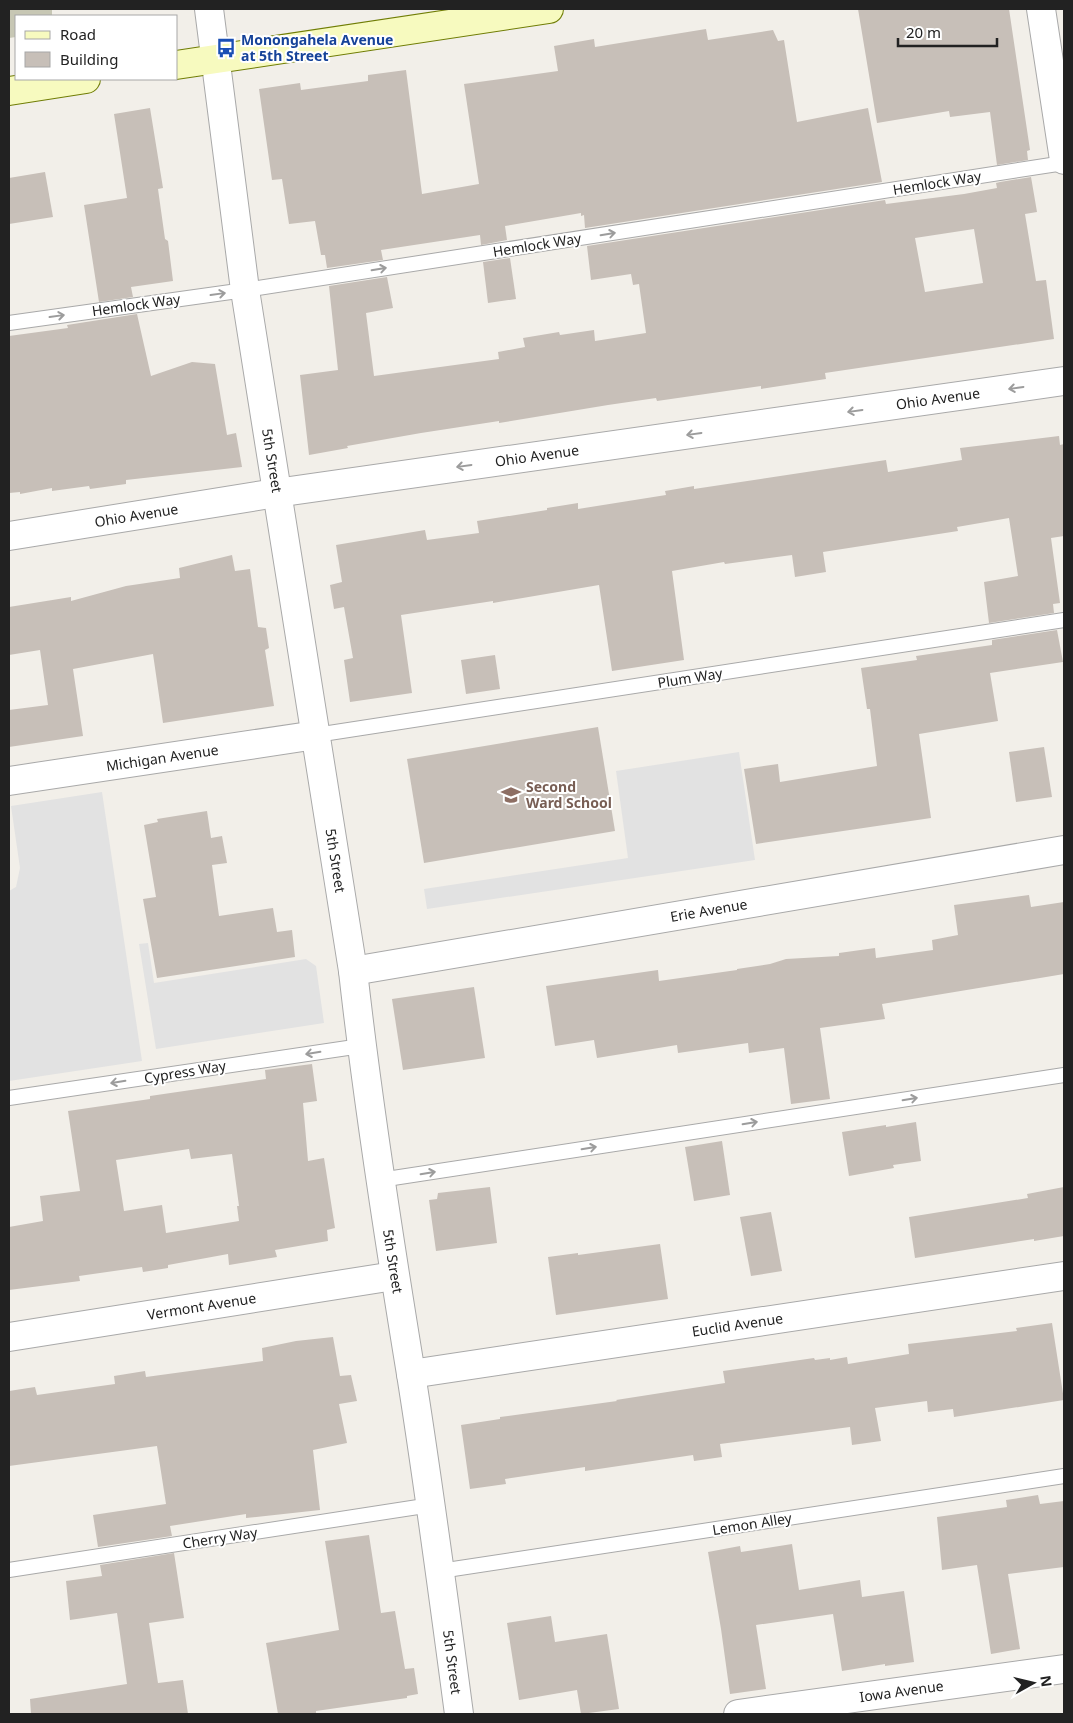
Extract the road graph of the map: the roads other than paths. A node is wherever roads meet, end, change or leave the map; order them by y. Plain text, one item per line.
1 (209, 9) edge
2 (549, 9) edge
3 (1041, 9) edge
4 (216, 59) junction
5 (178, 65) edge
6 (80, 80) edge
7 (9, 91) edge
8 (1064, 162) edge
9 (245, 290) junction
10 (9, 323) edge
11 (1064, 381) edge
12 (276, 493) junction
13 (9, 536) edge
14 (1064, 620) edge
15 (316, 735) junction
16 (9, 781) edge
17 (1064, 850) edge
18 (353, 971) junction
19 (361, 1046) junction
20 (1064, 1075) edge
21 (9, 1098) edge
22 (380, 1180) junction
23 (394, 1276) junction
24 (1064, 1276) edge
25 (9, 1337) edge
26 (411, 1374) junction
27 (1064, 1476) edge
28 (431, 1505) junction
29 (9, 1570) edge
30 (440, 1571) junction
31 (1064, 1669) edge
32 (790, 1710) edge
33 (459, 1714) edge
34 (738, 1714) edge

1 - 4 street, 5th Street
2 - 4 main road
3 - 8 street
4 - 5 main road
4 - 9 street, 5th Street
6 - 7 main road
9 -> 8 lane, Hemlock Way
10 -> 9 lane, Hemlock Way
9 - 12 street, 5th Street
11 -> 12 street, Ohio Avenue
12 - 13 street, Ohio Avenue
12 - 15 street, 5th Street
14 - 15 lane, Plum Way
15 - 16 street, Michigan Avenue
15 - 18 street, 5th Street
17 - 18 street, Erie Avenue
18 - 19 street, 5th Street
19 -> 21 lane, Cypress Way
19 - 22 street, 5th Street
22 -> 20 lane
22 - 23 street, 5th Street
23 - 25 street, Vermont Avenue
23 - 26 street, 5th Street
24 - 26 street, Euclid Avenue
26 - 28 street, 5th Street
27 - 30 lane, Lemon Alley
28 - 29 lane, Cherry Way
28 - 30 street, 5th Street
30 - 33 street, 5th Street
31 - 32 street, Iowa Avenue
32 - 34 street, Iowa Avenue

